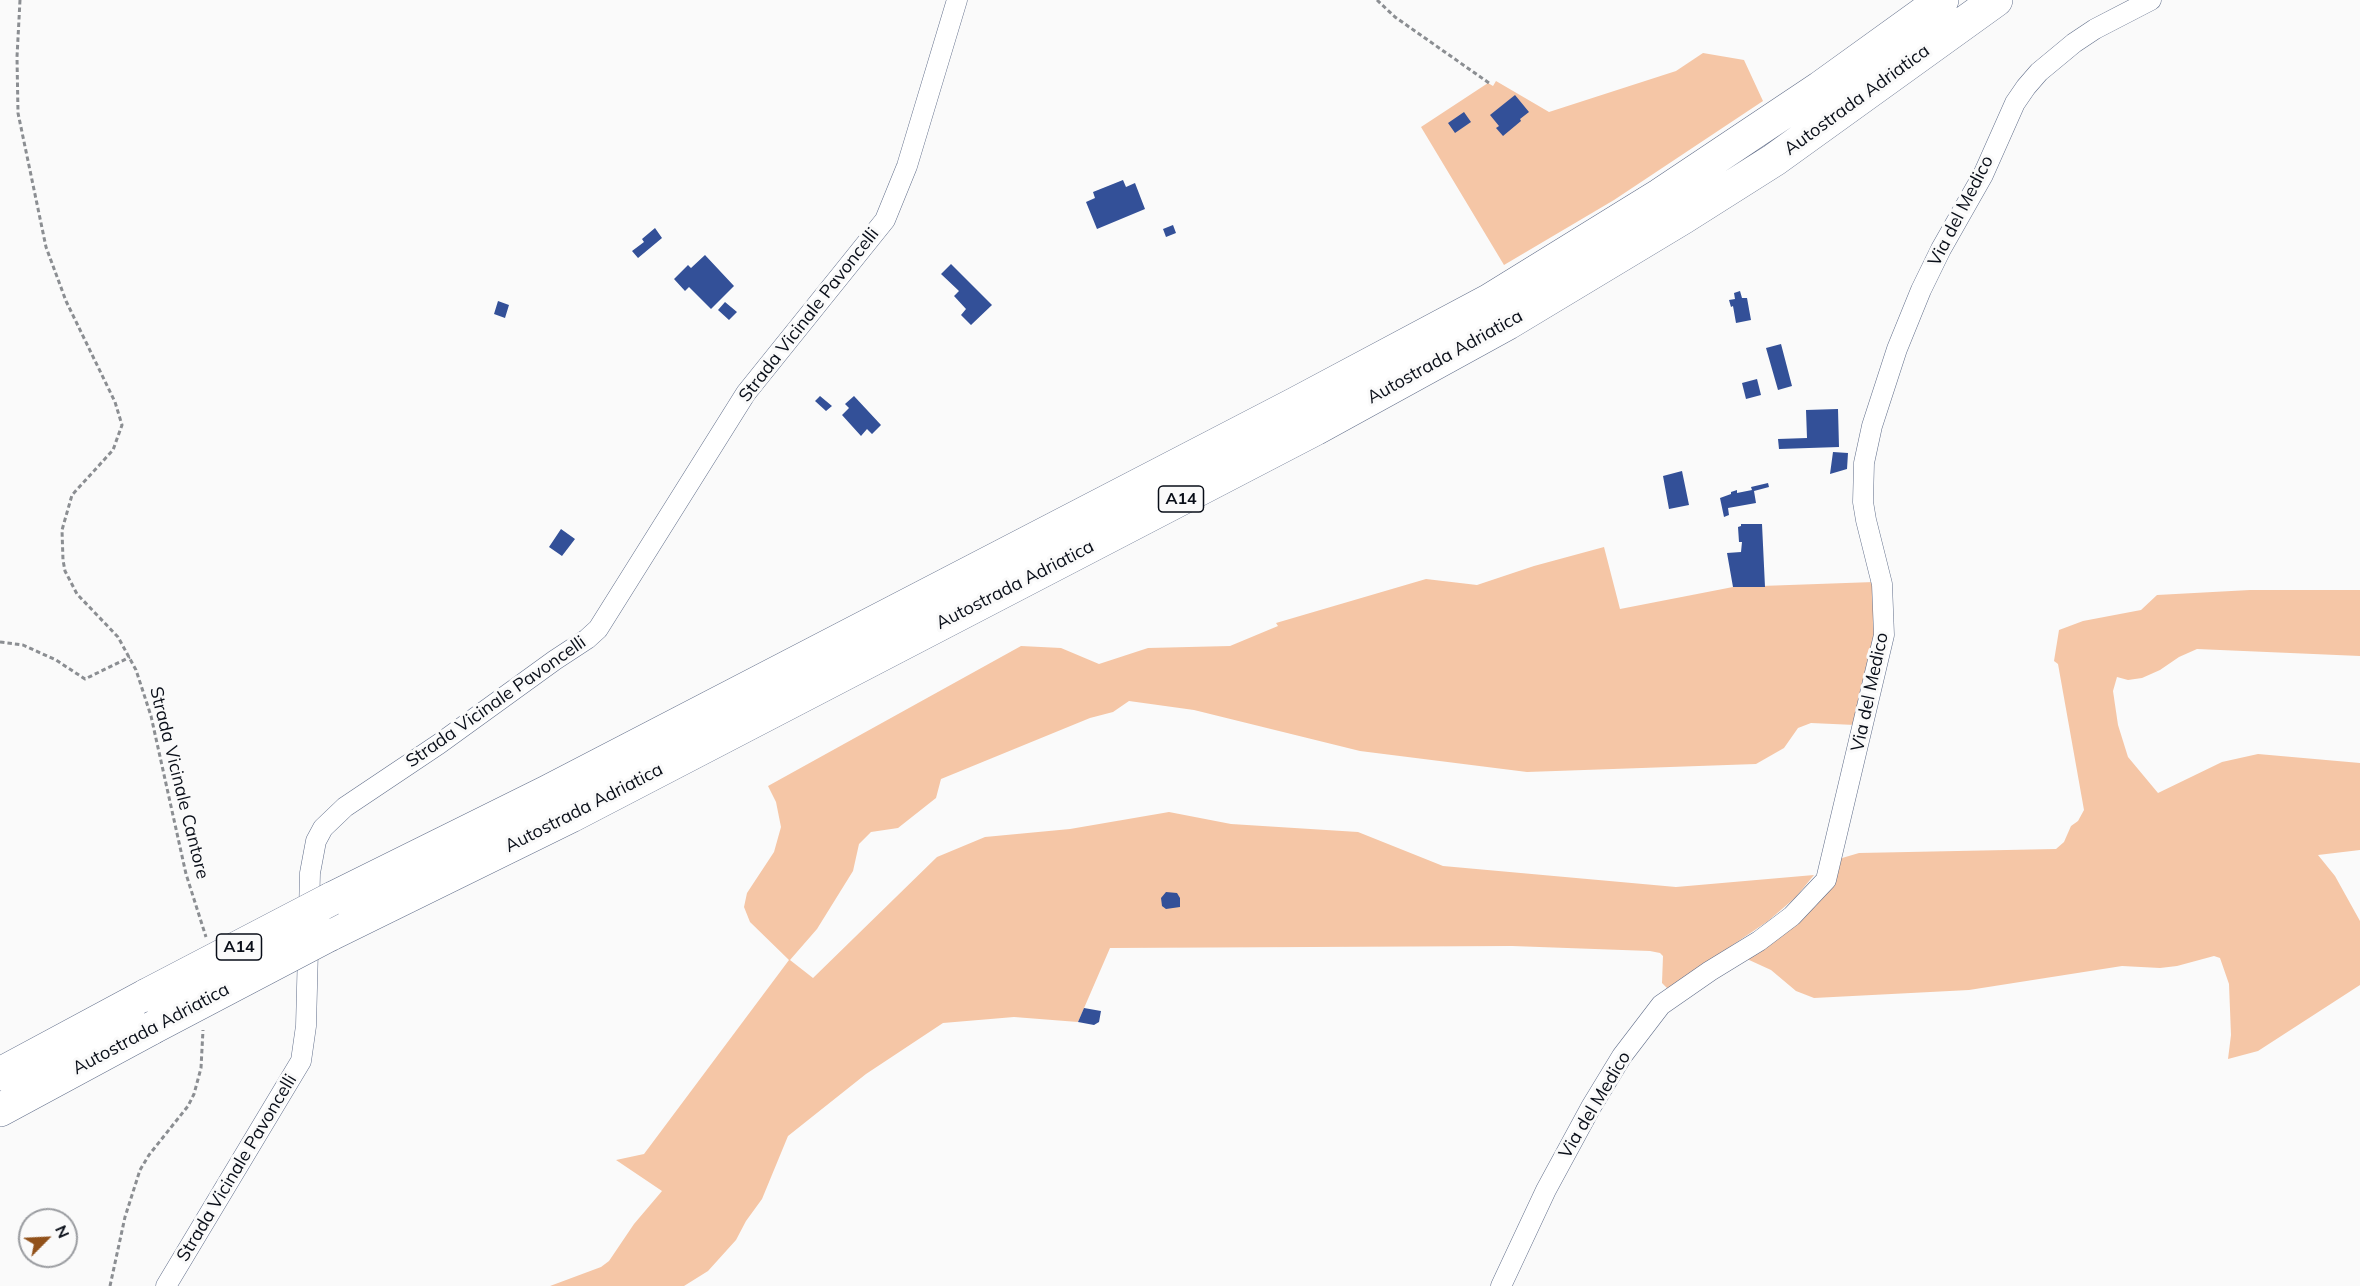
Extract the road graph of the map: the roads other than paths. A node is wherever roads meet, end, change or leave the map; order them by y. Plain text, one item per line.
1 (957, 0) edge
2 (1942, 0) edge
3 (1996, 0) edge
4 (2151, 0) edge
5 (0, 1074) edge
6 (0, 1110) edge
7 (166, 1286) edge
8 (1501, 1286) edge

1 - 7 street, Strada Vicinale Pavoncelli
2 - 5 highway, Autostrada Adriatica / A14, bridge
3 - 6 highway, Autostrada Adriatica / A14, bridge
4 - 8 street, Via del Medico

